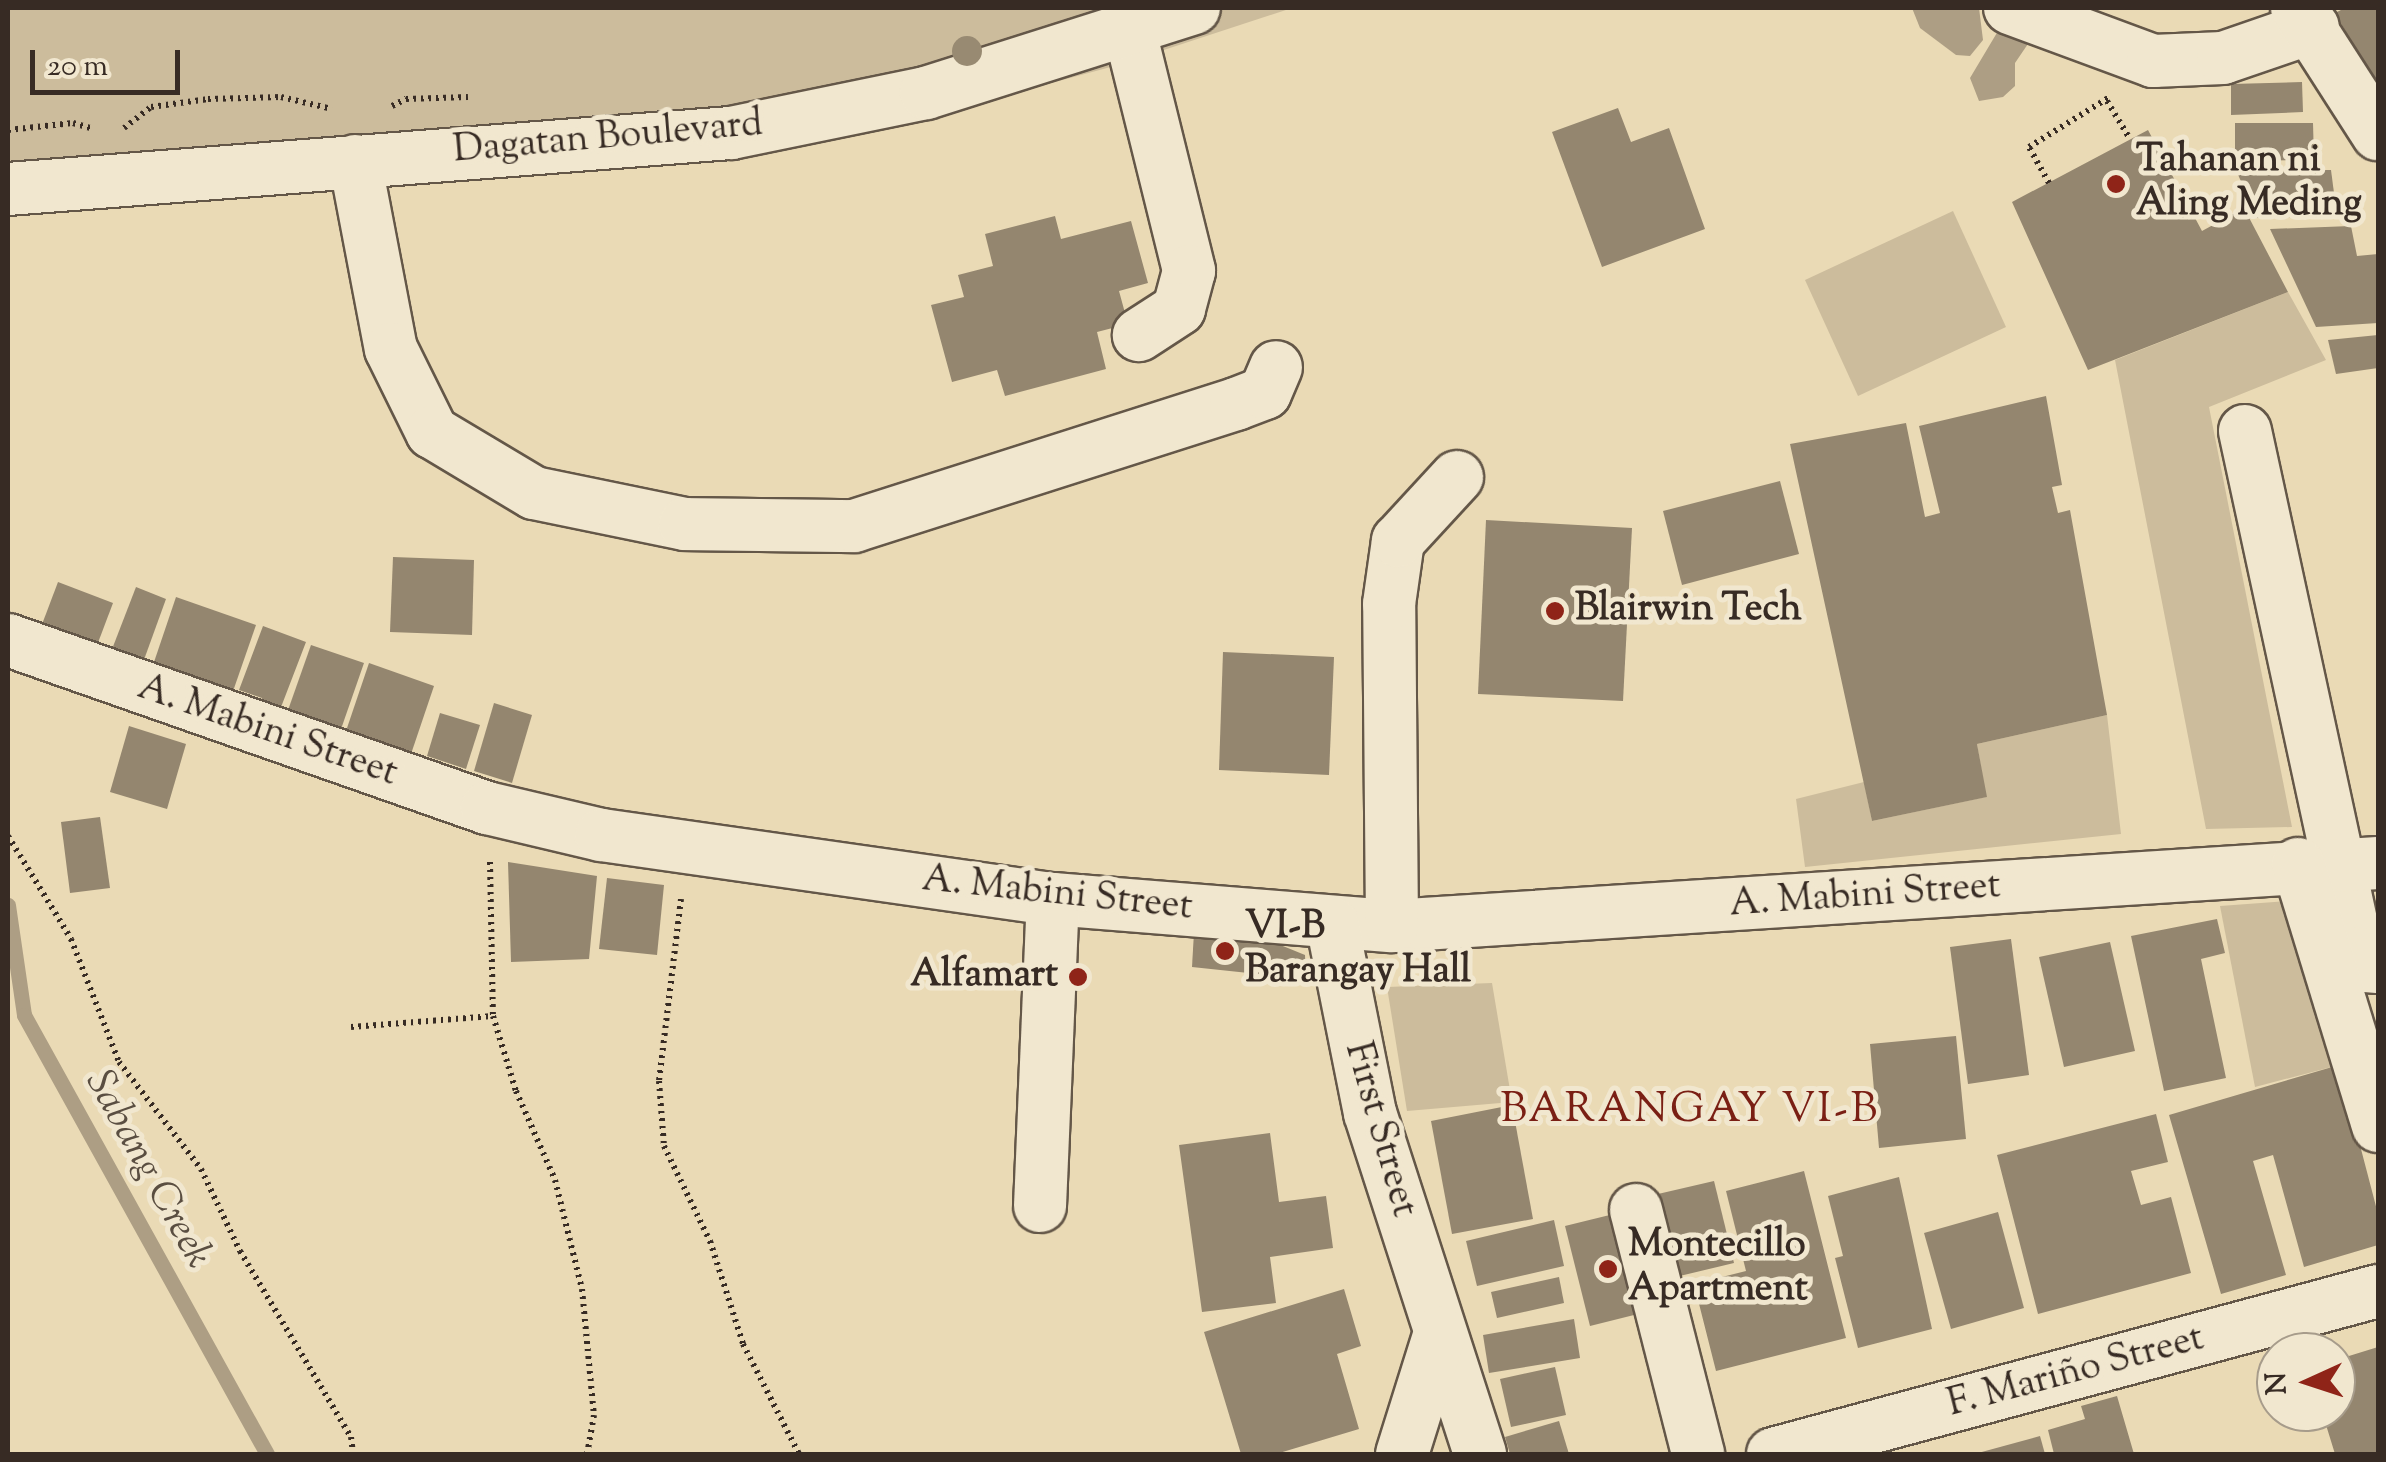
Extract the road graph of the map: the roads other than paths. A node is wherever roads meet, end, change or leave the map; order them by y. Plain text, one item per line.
1 (1194, 8) edge
2 (2010, 8) edge
3 (2305, 17) edge
4 (1130, 32) junction
5 (2378, 134) edge
6 (352, 137) junction
7 (8, 189) edge
8 (1140, 335) dead end
9 (1276, 367) dead end
10 (2245, 431) dead end
11 (1457, 478) dead end
12 (19, 644) edge
13 (2339, 863) edge
14 (1053, 899) junction
15 (1332, 923) junction
16 (1392, 926) junction
17 (2378, 967) edge
18 (2378, 1126) edge
19 (1040, 1206) dead end
20 (1636, 1210) dead end
21 (2378, 1290) edge
22 (1440, 1333) junction
23 (1402, 1454) edge
24 (1480, 1454) edge
25 (1698, 1454) edge
26 (1773, 1454) edge

1 - 4 street, Dagatan Boulevard
2 - 3 street
3 - 5 street
4 - 6 street, Dagatan Boulevard
4 - 8 street
6 - 7 street, Dagatan Boulevard
6 - 9 street
10 - 13 street
11 - 16 street
12 - 14 street, A. Mabini Street
13 - 16 street, A. Mabini Street
13 - 17 street
13 - 18 street
14 - 15 street, A. Mabini Street
14 - 19 street
15 - 16 street, A. Mabini Street
15 - 22 street, First Street
20 - 25 street
21 - 26 street, F. Mariño Street
22 - 23 street
22 - 24 street, First Street

